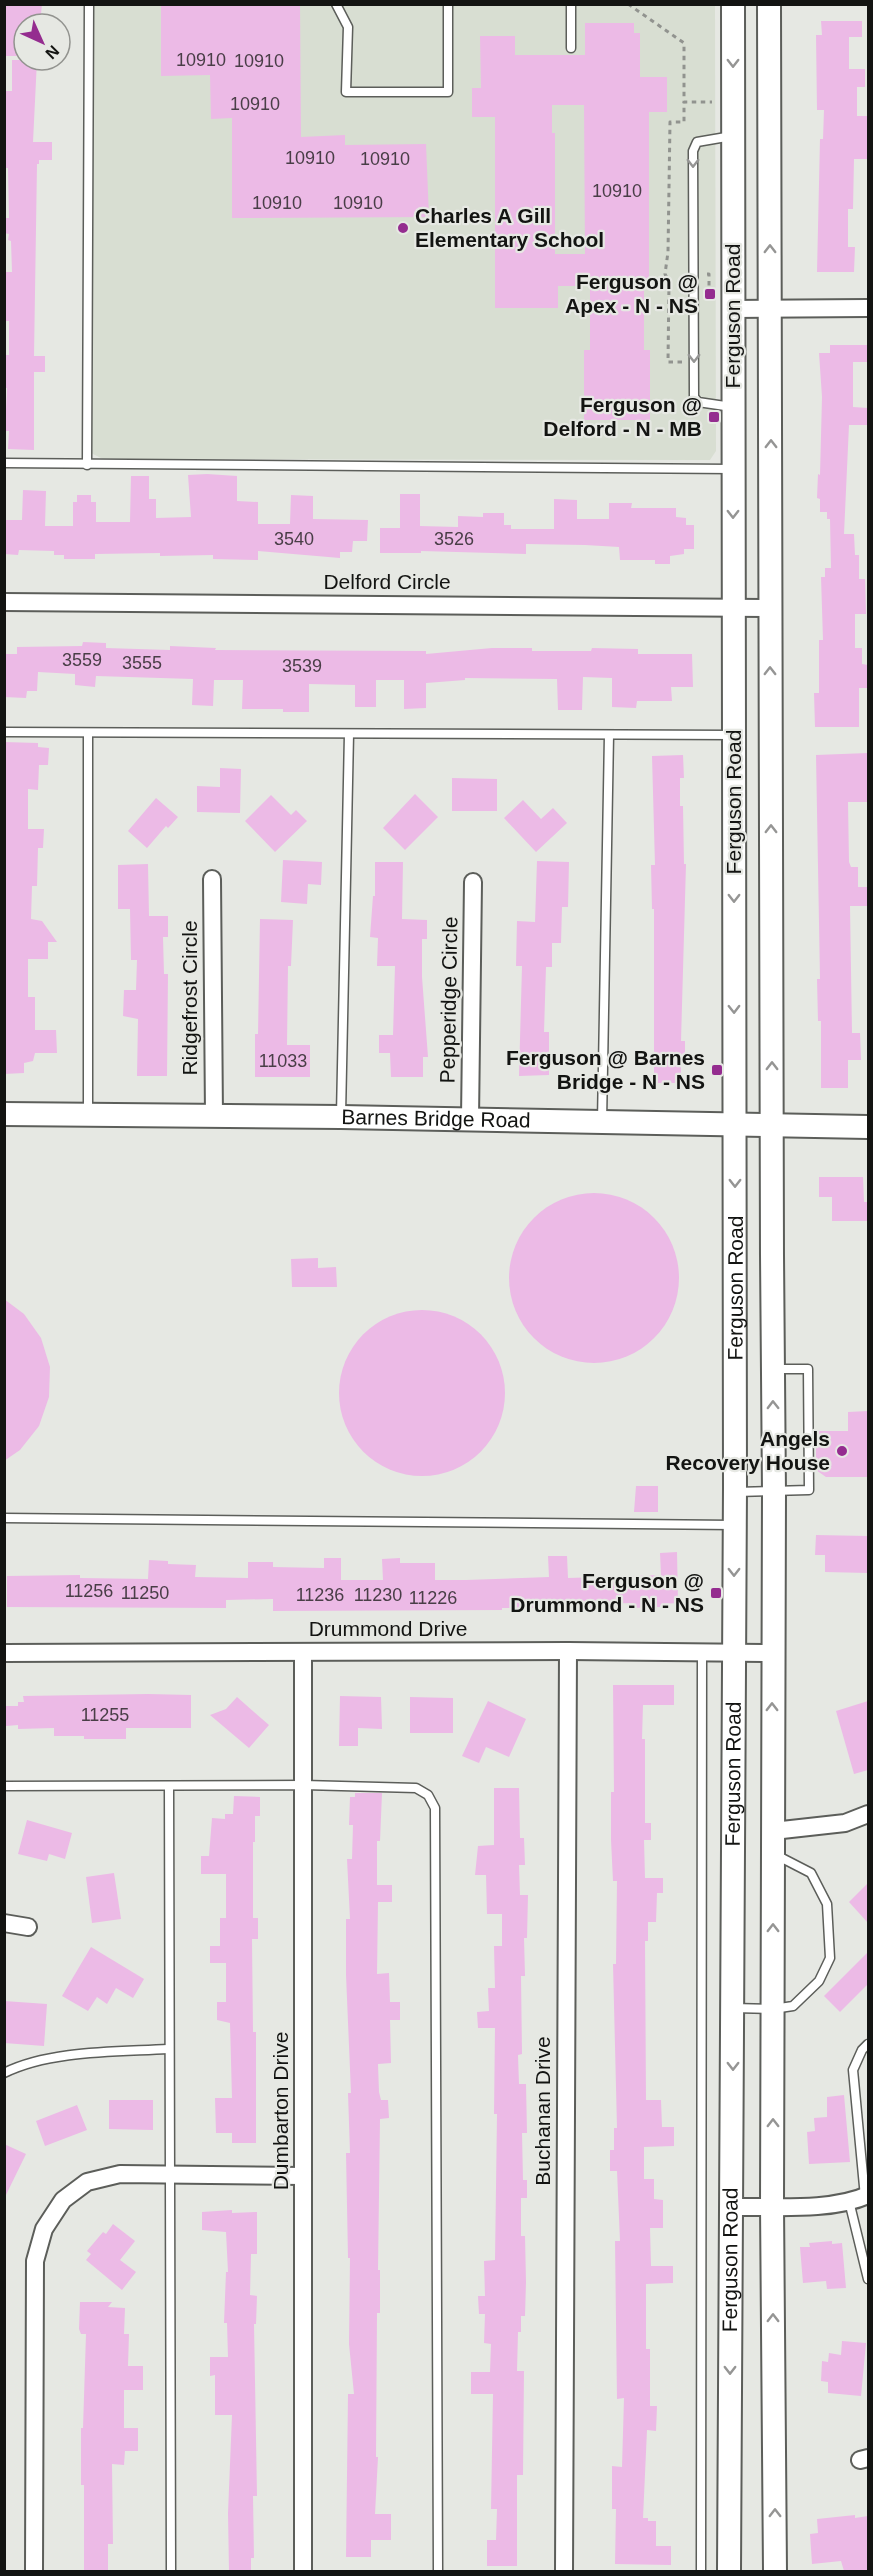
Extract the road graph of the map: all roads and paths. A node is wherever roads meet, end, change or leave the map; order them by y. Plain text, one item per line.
1 (89, 4) edge
2 (336, 4) edge
3 (448, 4) edge
4 (571, 4) edge
5 (628, 4) edge
6 (733, 4) edge
7 (769, 4) edge
8 (572, 48) dead end
9 (684, 102) junction
10 (714, 102) dead end
11 (732, 135) junction
12 (770, 308) junction
13 (868, 308) edge
14 (733, 309) junction
15 (694, 362) junction
16 (733, 408) junction
17 (4, 463) edge
18 (87, 465) junction
19 (733, 469) junction
20 (4, 602) edge
21 (734, 607) junction
22 (770, 608) junction
23 (4, 732) edge
24 (88, 733) junction
25 (349, 734) junction
26 (609, 735) junction
27 (734, 735) junction
28 (212, 879) dead end
29 (473, 882) dead end
30 (4, 1114) edge
31 (88, 1114) junction
32 (214, 1116) junction
33 (341, 1117) junction
34 (470, 1119) junction
35 (602, 1123) junction
36 (735, 1125) junction
37 (773, 1125) junction
38 (868, 1127) edge
39 (773, 1369) junction
40 (735, 1492) junction
41 (774, 1492) junction
42 (4, 1518) edge
43 (734, 1525) junction
44 (568, 1651) junction
45 (303, 1652) junction
46 (702, 1652) junction
47 (734, 1652) junction
48 (4, 1653) edge
49 (772, 1653) junction
50 (304, 1785) junction
51 (4, 1786) edge
52 (169, 1786) junction
53 (868, 1814) edge
54 (773, 1830) junction
55 (772, 1853) junction
56 (4, 1923) edge
57 (28, 1927) dead end
58 (733, 2008) junction
59 (773, 2009) junction
60 (868, 2044) edge
61 (168, 2049) junction
62 (4, 2073) edge
63 (168, 2174) junction
64 (303, 2176) junction
65 (861, 2198) edge
66 (772, 2206) junction
67 (730, 2207) junction
68 (868, 2279) edge
69 (34, 2571) edge
70 (171, 2571) edge
71 (303, 2571) edge
72 (438, 2571) edge
73 (564, 2571) edge
74 (701, 2571) edge
75 (729, 2571) edge
76 (775, 2571) edge

1 - 18 lane
2 - 3 lane
4 - 8 lane
5 - 9 path
6 -> 11 main road, Ferguson Road
12 -> 7 main road, Ferguson Road
9 - 10 path
9 - 15 path
11 - 14 main road, Ferguson Road
11 -> 15 lane
12 - 13 street
12 - 14 street
22 -> 12 main road, Ferguson Road
14 - 16 main road, Ferguson Road
15 - 16 lane
16 - 19 main road, Ferguson Road
17 - 18 lane
18 - 19 lane
19 -> 21 main road, Ferguson Road
20 - 21 street, Delford Circle
21 - 22 street, Delford Circle
21 - 27 main road, Ferguson Road
37 -> 22 main road, Ferguson Road
23 - 24 lane
24 - 25 lane
24 - 31 lane
25 - 26 lane
25 - 33 lane
26 - 27 lane
26 - 35 lane
27 -> 36 main road, Ferguson Road
28 - 32 street, Ridgefrost Circle
29 - 34 street, Pepperidge Circle
30 - 31 main road, Barnes Bridge Road
31 - 32 main road, Barnes Bridge Road
32 - 33 main road, Barnes Bridge Road
33 - 34 main road, Barnes Bridge Road
34 - 35 main road, Barnes Bridge Road
35 - 36 main road, Barnes Bridge Road
36 - 37 main road, Barnes Bridge Road
36 -> 40 main road, Ferguson Road
37 - 38 main road, Barnes Bridge Road
37 - 39 main road, Ferguson Road
41 -> 39 main road, Ferguson Road
39 - 41 lane
40 - 41 lane
40 - 43 main road, Ferguson Road
41 - 49 main road, Ferguson Road
42 - 43 lane
43 -> 47 main road, Ferguson Road
44 - 45 street, Drummond Drive
44 - 46 street, Drummond Drive
44 - 73 street, Buchanan Drive
45 - 48 street, Drummond Drive
45 - 50 street, Dumbarton Drive
46 - 47 street, Drummond Drive
46 - 74 lane
47 - 49 street, Drummond Drive
47 - 58 main road, Ferguson Road
54 -> 49 main road, Ferguson Road
50 - 52 lane
50 - 64 street, Dumbarton Drive
50 - 72 lane
51 - 52 lane
52 - 61 lane
53 - 54 street
54 - 55 main road, Ferguson Road
59 -> 55 main road, Ferguson Road
55 - 59 lane
56 - 57 street
58 - 59 lane
58 -> 67 main road, Ferguson Road
66 -> 59 main road, Ferguson Road
60 - 65 lane
61 - 62 lane
61 - 63 lane
63 - 64 street
63 - 69 street
63 - 70 lane
64 - 71 street, Dumbarton Drive
65 - 66 street
65 - 68 lane
66 - 67 street
76 -> 66 main road, Ferguson Road
67 -> 75 main road, Ferguson Road

